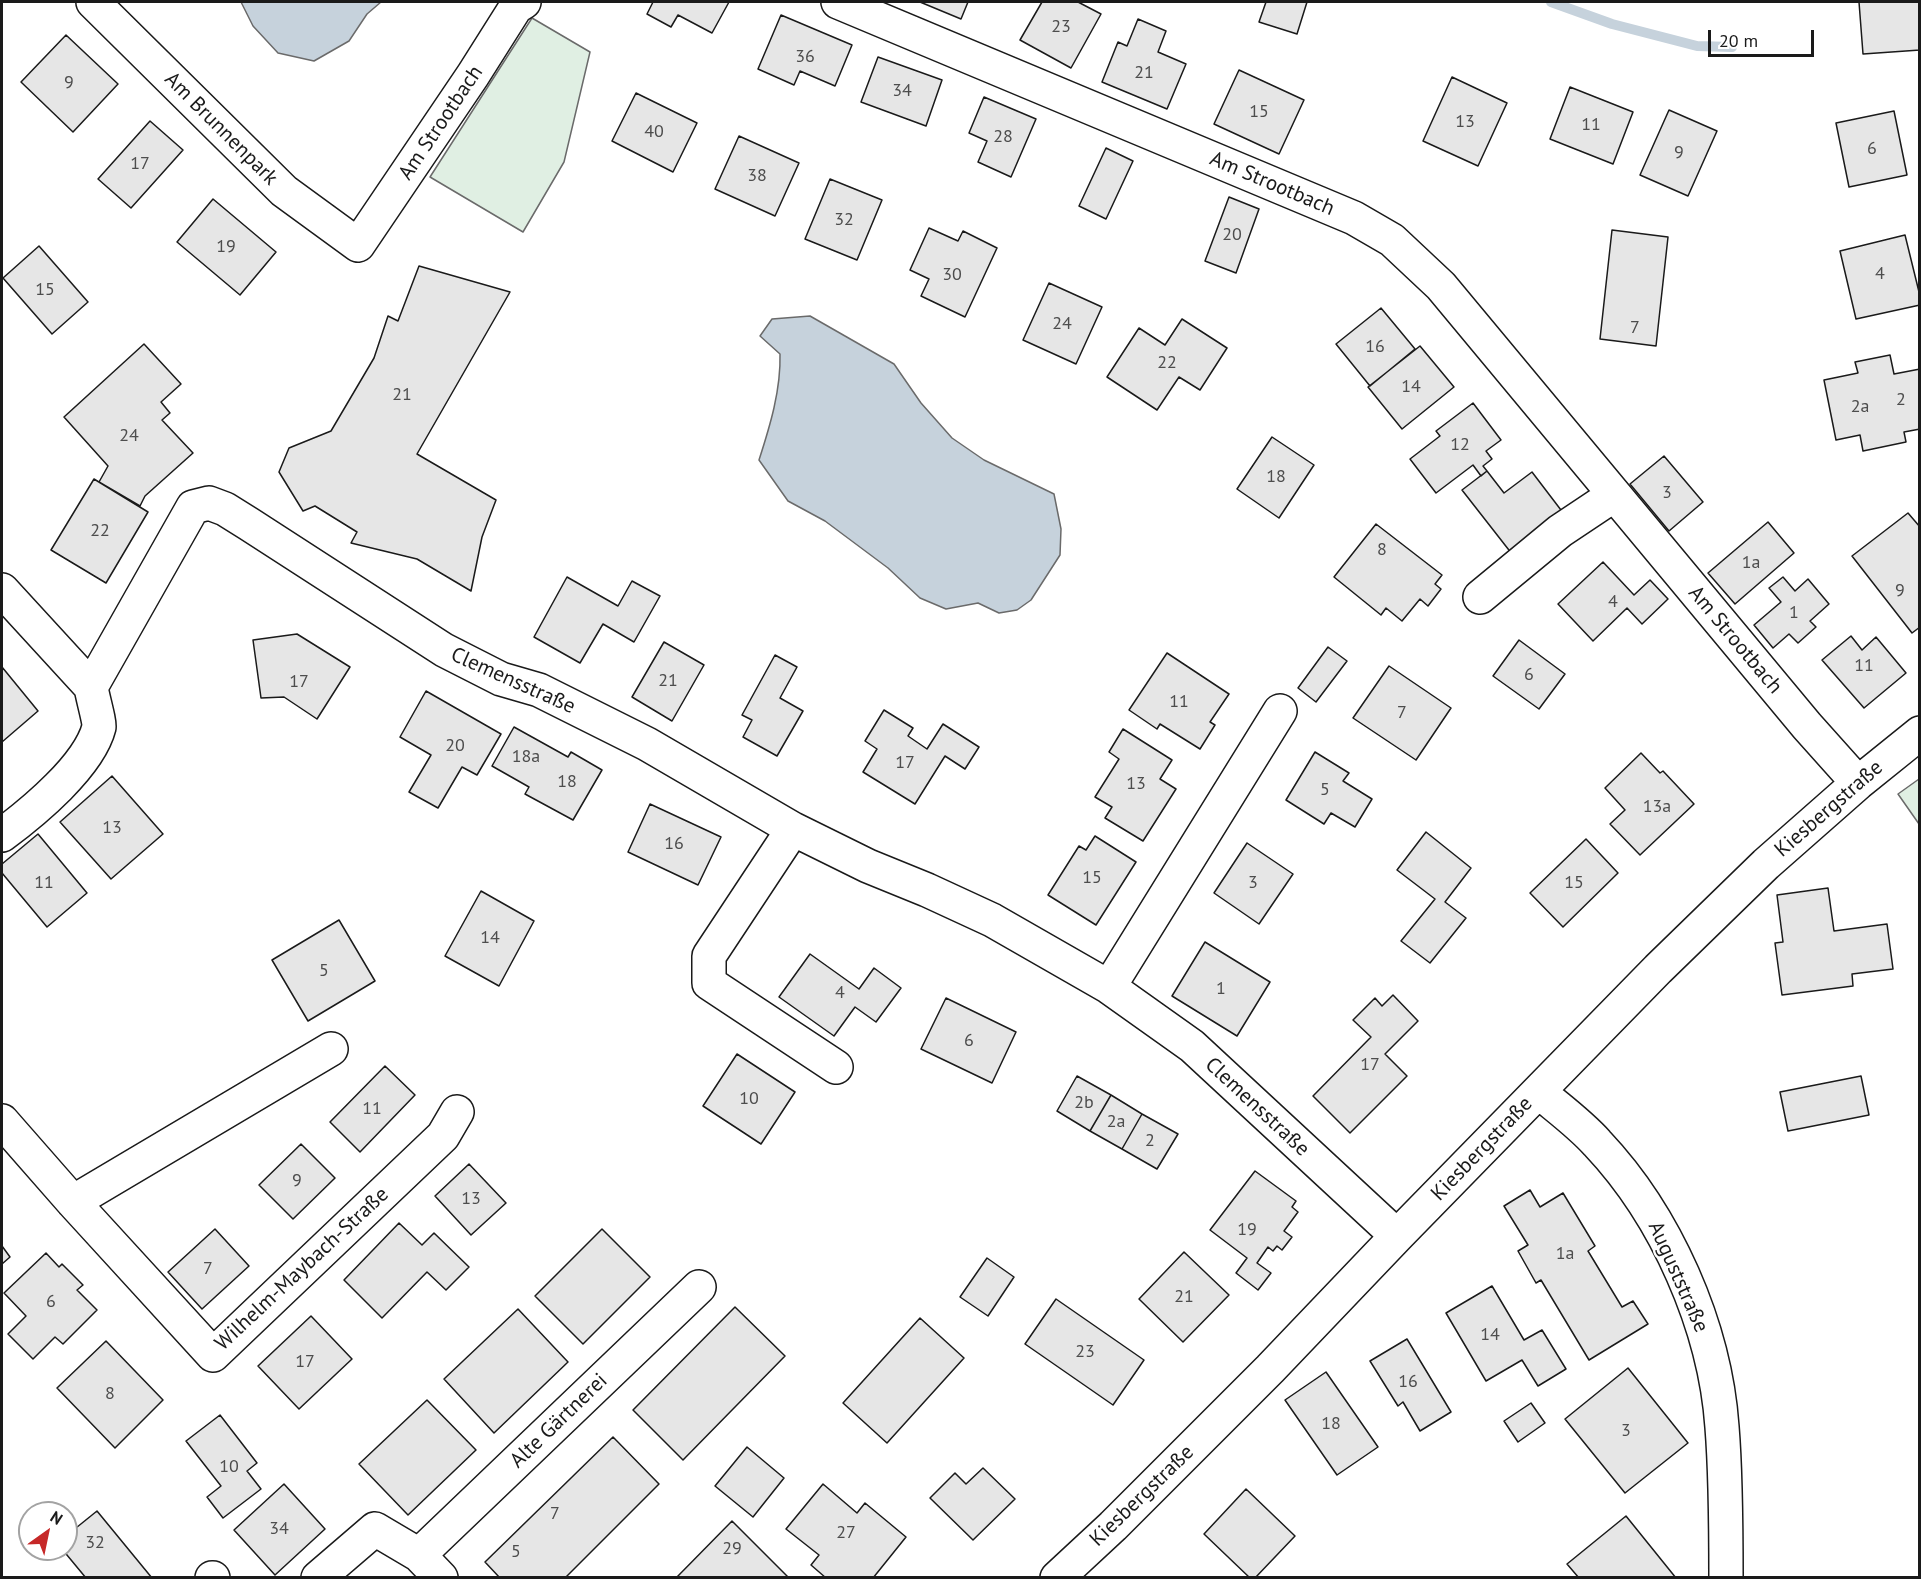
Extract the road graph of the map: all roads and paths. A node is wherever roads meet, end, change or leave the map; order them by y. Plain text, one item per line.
1 (93, 2) edge
2 (524, 2) edge
3 (838, 2) edge
4 (358, 245) joint
5 (1614, 495) junction
6 (2, 590) edge
7 (1480, 597) dead end
8 (91, 687) junction
9 (1280, 711) dead end
10 (1920, 734) edge
11 (1858, 783) junction
12 (793, 830) junction
13 (2, 836) edge
14 (1109, 987) junction
15 (331, 1049) dead end
16 (836, 1067) dead end
17 (1539, 1092) junction
18 (457, 1112) dead end
19 (2, 1121) edge
20 (73, 1202) junction
21 (1397, 1236) junction
22 (699, 1287) dead end
23 (430, 1566) edge
24 (318, 1578) edge
25 (1057, 1578) edge
26 (1726, 1578) edge

1 - 4 street, Am Brunnenpark
2 - 4 street, Am Strootbach
3 - 5 street, Am Strootbach
5 - 7 street
5 - 11 street, Am Strootbach
6 - 8 street
8 - 12 street, Clemensstraße
8 - 13 street
9 - 14 street
10 - 11 street, Kiesbergstraße
11 - 17 street, Kiesbergstraße
12 - 14 street, Clemensstraße
12 - 16 street
14 - 21 street, Clemensstraße
15 - 20 street
17 - 21 street, Kiesbergstraße
17 - 26 street, Auguststraße
18 - 20 street, Wilhelm-Maybach-Straße
19 - 20 street, Wilhelm-Maybach-Straße
21 - 25 street, Kiesbergstraße
22 - 23 street, Alte Gärtnerei
23 - 24 street, Alte Gärtnerei

